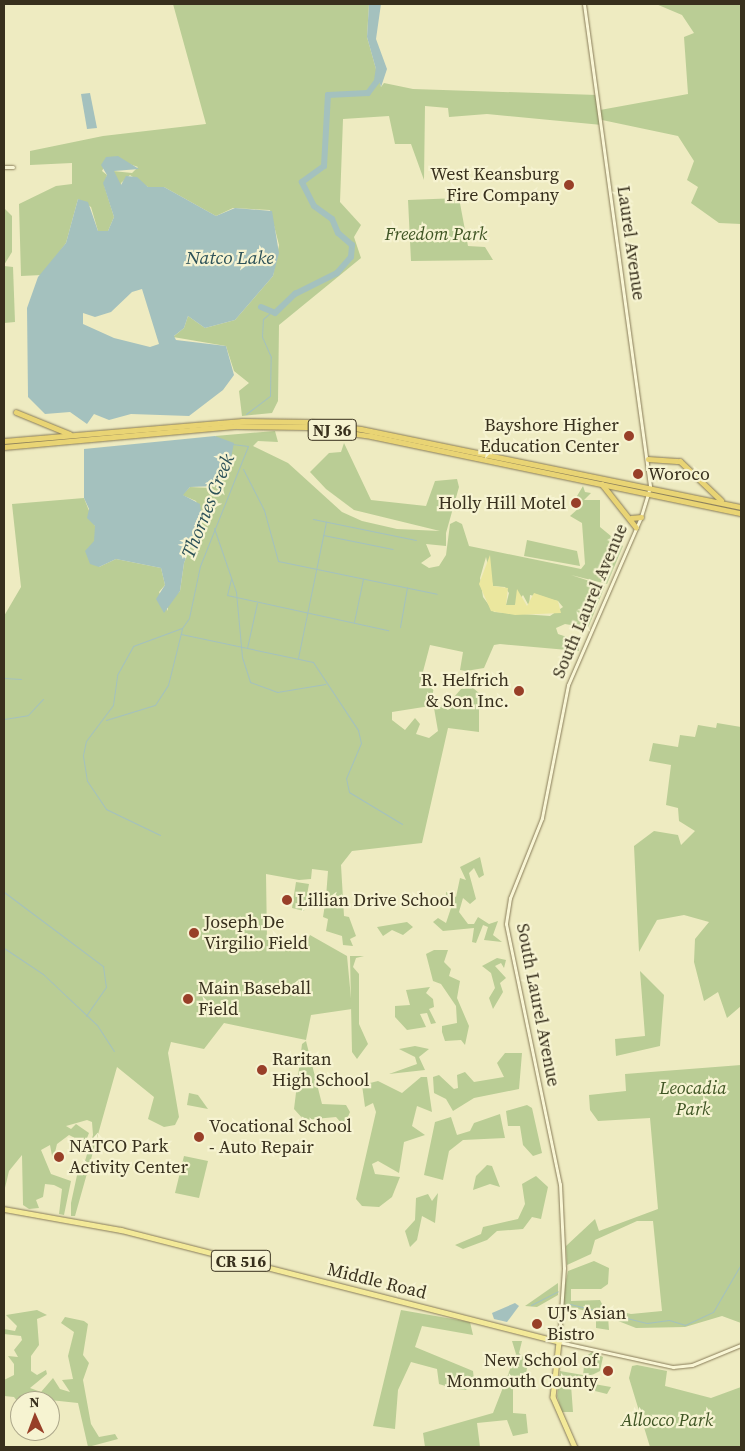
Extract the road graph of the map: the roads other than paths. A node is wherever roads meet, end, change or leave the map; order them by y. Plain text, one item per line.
1 (584, 4) edge
2 (4, 167) edge
3 (13, 167) dead end
4 (16, 412) dead end
5 (76, 435) junction
6 (4, 441) edge
7 (4, 447) edge
8 (648, 459) junction
9 (601, 484) junction
10 (650, 487) junction
11 (649, 494) junction
12 (724, 502) junction
13 (741, 506) edge
14 (741, 514) edge
15 (642, 517) junction
16 (631, 518) junction
17 (636, 527) junction
18 (4, 1208) edge
19 (559, 1342) junction
20 (741, 1345) edge
21 (575, 1447) edge

1 - 8 street, Laurel Avenue
2 - 3 street
4 - 5 highway
5 - 6 highway, NJ 36
5 - 10 highway, NJ 36
7 - 9 highway, NJ 36
8 - 10 street, Laurel Avenue
8 - 12 highway
9 - 11 highway, NJ 36
9 - 16 highway
10 - 11 street, South Laurel Avenue
10 - 12 highway, NJ 36
11 - 14 highway, NJ 36
11 - 15 street, South Laurel Avenue
12 - 13 highway, NJ 36
15 - 16 highway
15 - 17 street, South Laurel Avenue
16 - 17 highway
17 - 19 street, South Laurel Avenue
18 - 19 main road, Middle Road / CR 516
19 - 20 street, Middle Road
19 - 21 main road

